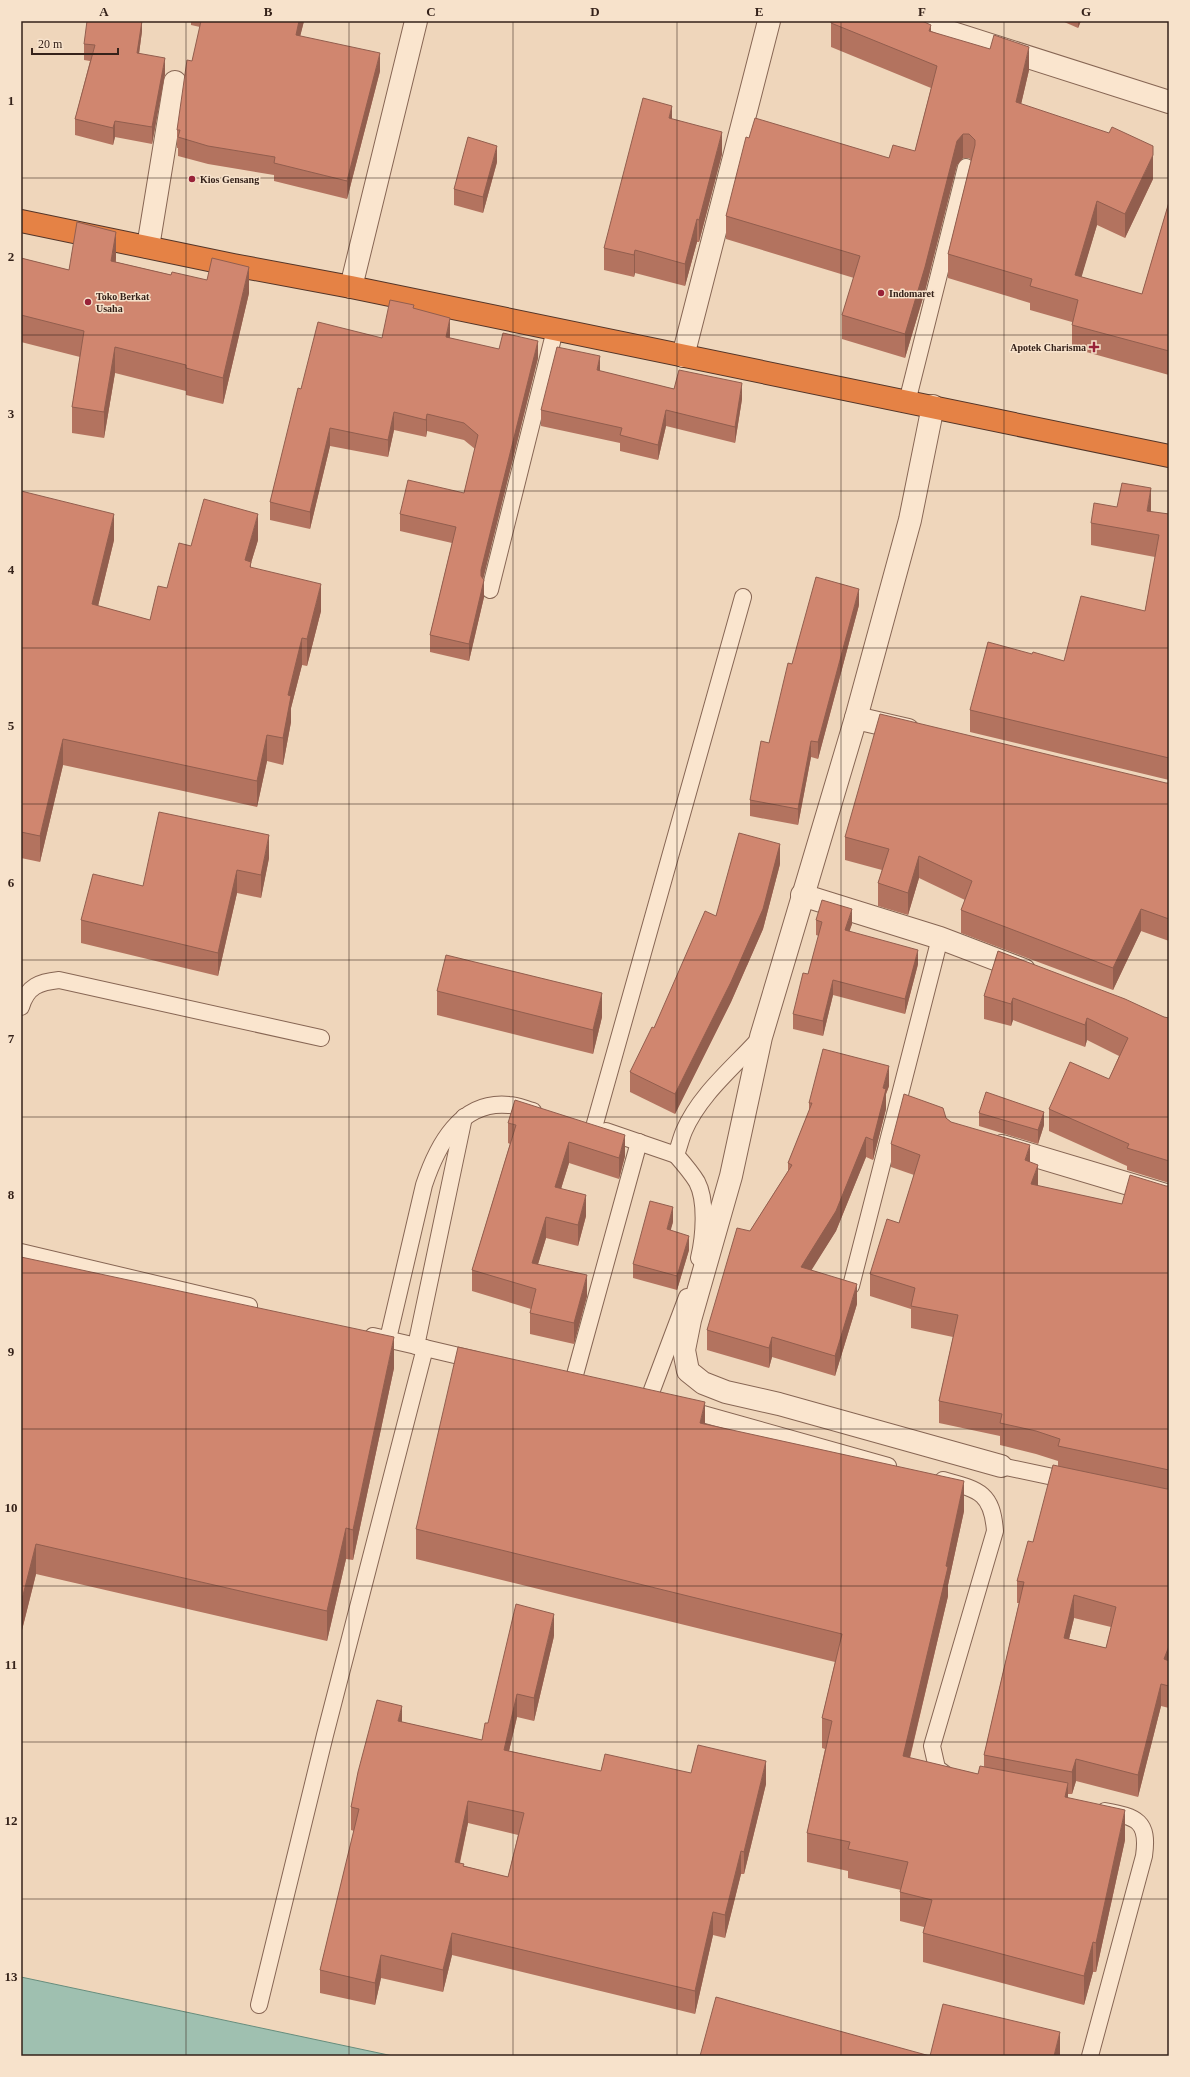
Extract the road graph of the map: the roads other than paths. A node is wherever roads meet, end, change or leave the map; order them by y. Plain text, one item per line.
1 (416, 21) edge
2 (769, 21) edge
3 (915, 21) edge
4 (175, 82) dead end
5 (1169, 102) edge
6 (966, 166) dead end
7 (21, 221) edge
8 (148, 247) junction
9 (351, 286) junction
10 (555, 330) junction
11 (683, 356) junction
12 (907, 402) junction
13 (932, 406) junction
14 (1169, 456) edge
15 (490, 590) dead end
16 (743, 597) dead end
17 (856, 718) junction
18 (925, 734) edge
19 (802, 895) junction
20 (940, 938) junction
21 (1045, 978) edge
22 (21, 1007) edge
23 (761, 1037) junction
24 (321, 1038) dead end
25 (545, 1114) edge
26 (464, 1117) junction
27 (985, 1141) edge
28 (639, 1142) junction
29 (676, 1154) junction
30 (1169, 1196) edge
31 (21, 1252) edge
32 (851, 1286) edge
33 (266, 1310) edge
34 (358, 1332) edge
35 (388, 1339) junction
36 (421, 1347) junction
37 (488, 1362) edge
38 (558, 1378) edge
39 (1001, 1466) joint
40 (906, 1470) edge
41 (929, 1476) edge
42 (1085, 1484) edge
43 (967, 1784) edge
44 (1088, 1807) edge
45 (259, 2005) dead end
46 (1090, 2056) edge

1 - 9 street
2 - 11 street
3 - 5 street
4 - 8 street
6 - 12 lane
7 - 8 highway
8 - 9 highway
9 - 10 highway
10 - 11 highway
10 - 15 lane
11 - 12 highway
12 - 13 highway
13 - 14 highway
13 - 17 street
16 - 28 lane
17 - 18 street
17 - 19 street
19 - 20 street
19 - 23 street
20 - 21 street
20 - 32 lane
22 - 24 lane
23 - 29 lane
23 - 39 street
25 - 26 lane
26 - 35 lane
26 - 36 lane
27 - 30 street
28 - 29 lane
28 - 38 lane
29 - 40 lane
31 - 33 lane
34 - 35 lane
35 - 36 lane
36 - 37 lane
36 - 45 lane
39 - 42 lane
41 - 43 lane
44 - 46 lane

